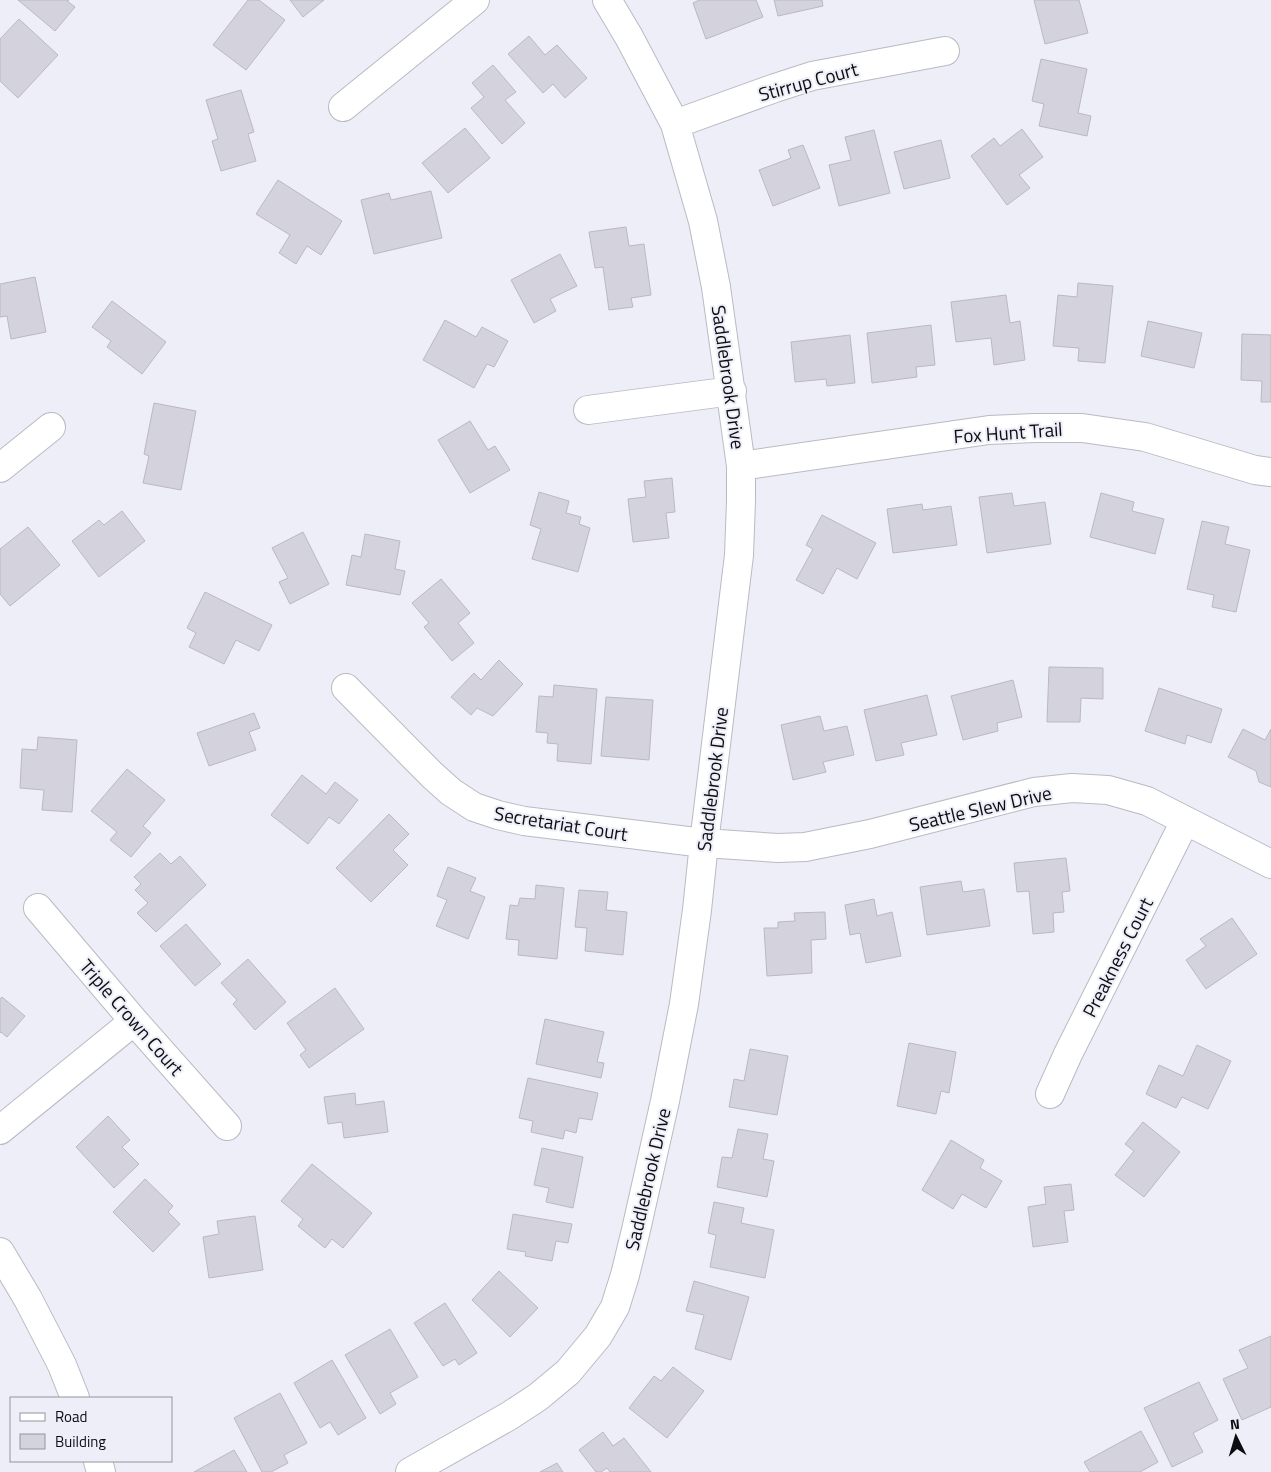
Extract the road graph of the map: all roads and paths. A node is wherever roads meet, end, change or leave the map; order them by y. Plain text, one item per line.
1 (475, 0) edge
2 (607, 0) edge
3 (945, 51) dead end
4 (343, 108) dead end
5 (675, 124) junction
6 (732, 391) junction
7 (588, 410) dead end
8 (51, 426) dead end
9 (741, 466) junction
10 (0, 468) edge
11 (1271, 472) edge
12 (346, 688) dead end
13 (1185, 821) junction
14 (704, 843) junction
15 (1271, 864) edge
16 (38, 908) dead end
17 (134, 1021) junction
18 (1050, 1094) dead end
19 (227, 1126) dead end
20 (0, 1130) edge
21 (0, 1252) edge
22 (75, 1397) edge
23 (410, 1472) edge

1 - 4 street
2 - 5 street, Saddlebrook Drive
3 - 5 street, Stirrup Court
5 - 6 street, Saddlebrook Drive
6 - 7 street
6 - 9 street, Saddlebrook Drive
8 - 10 street
9 - 11 street, Fox Hunt Trail
9 - 14 street, Saddlebrook Drive
12 - 14 street, Secretariat Court
13 - 14 street, Seattle Slew Drive
13 - 15 street, Seattle Slew Drive
13 - 18 street, Preakness Court
14 - 23 street, Saddlebrook Drive
16 - 17 street, Triple Crown Court
17 - 19 street, Triple Crown Court
17 - 20 street
21 - 22 street

